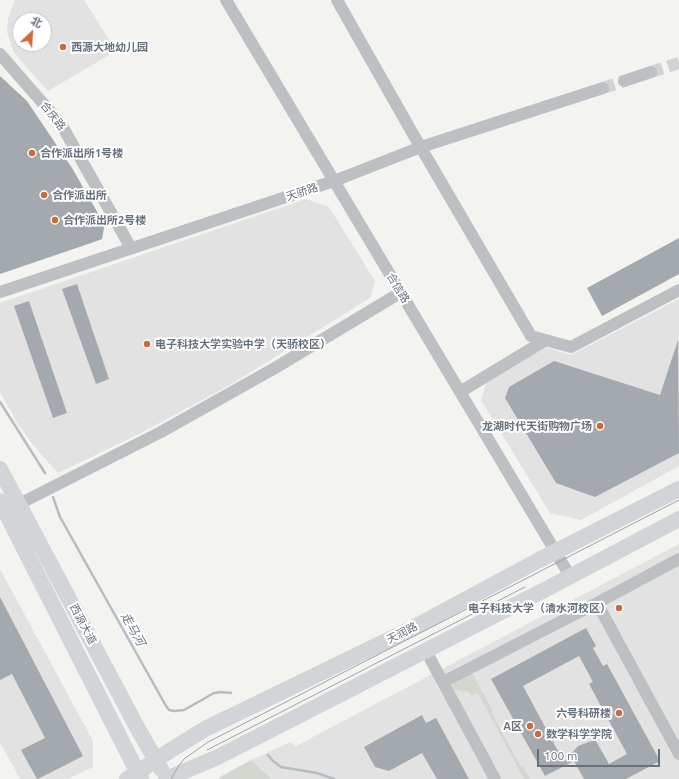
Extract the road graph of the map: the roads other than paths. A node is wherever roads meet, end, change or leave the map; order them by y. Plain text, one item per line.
1 (226, 0) edge
2 (337, 0) edge
3 (0, 54) edge
4 (651, 72) tunnel mouth
5 (624, 81) tunnel mouth
6 (603, 88) tunnel mouth
7 (421, 147) junction
8 (334, 181) junction
9 (131, 248) junction
10 (679, 290) edge
11 (0, 292) edge
12 (400, 293) junction
13 (544, 341) junction
14 (460, 392) junction
15 (0, 469) edge
16 (679, 489) edge
17 (6, 506) edge
18 (679, 519) edge
19 (555, 552) junction
20 (679, 558) edge
21 (570, 576) junction
22 (597, 603) junction
23 (426, 651) junction
24 (443, 682) junction
25 (679, 754) edge
26 (155, 760) junction
27 (135, 777) edge
28 (167, 779) edge
29 (495, 779) edge

1 - 8 street, 合信路
2 - 7 street
3 - 9 street, 合庆路
4 - 5 street
6 - 7 street, 天骄路
7 - 8 street, 天骄路
7 - 13 street
8 - 9 street, 天骄路
8 - 12 street, 合信路
9 - 11 street, 天骄路
10 - 13 street
12 - 14 street, 合信路
12 - 17 street
13 - 14 street
14 - 19 street, 合信路
15 - 17 main road, 西源大道
16 - 19 main road, 天润路
17 - 26 main road, 西源大道
17 - 27 main road, 西源大道
18 - 21 main road
19 - 21 street, 合信路
19 - 26 main road, 天润路
20 - 22 street
21 - 23 main road
22 - 24 street
22 - 25 street
23 - 24 street
23 - 28 main road
24 - 29 street
26 - 27 main road, 天润路
26 - 28 main road, 西源大道

